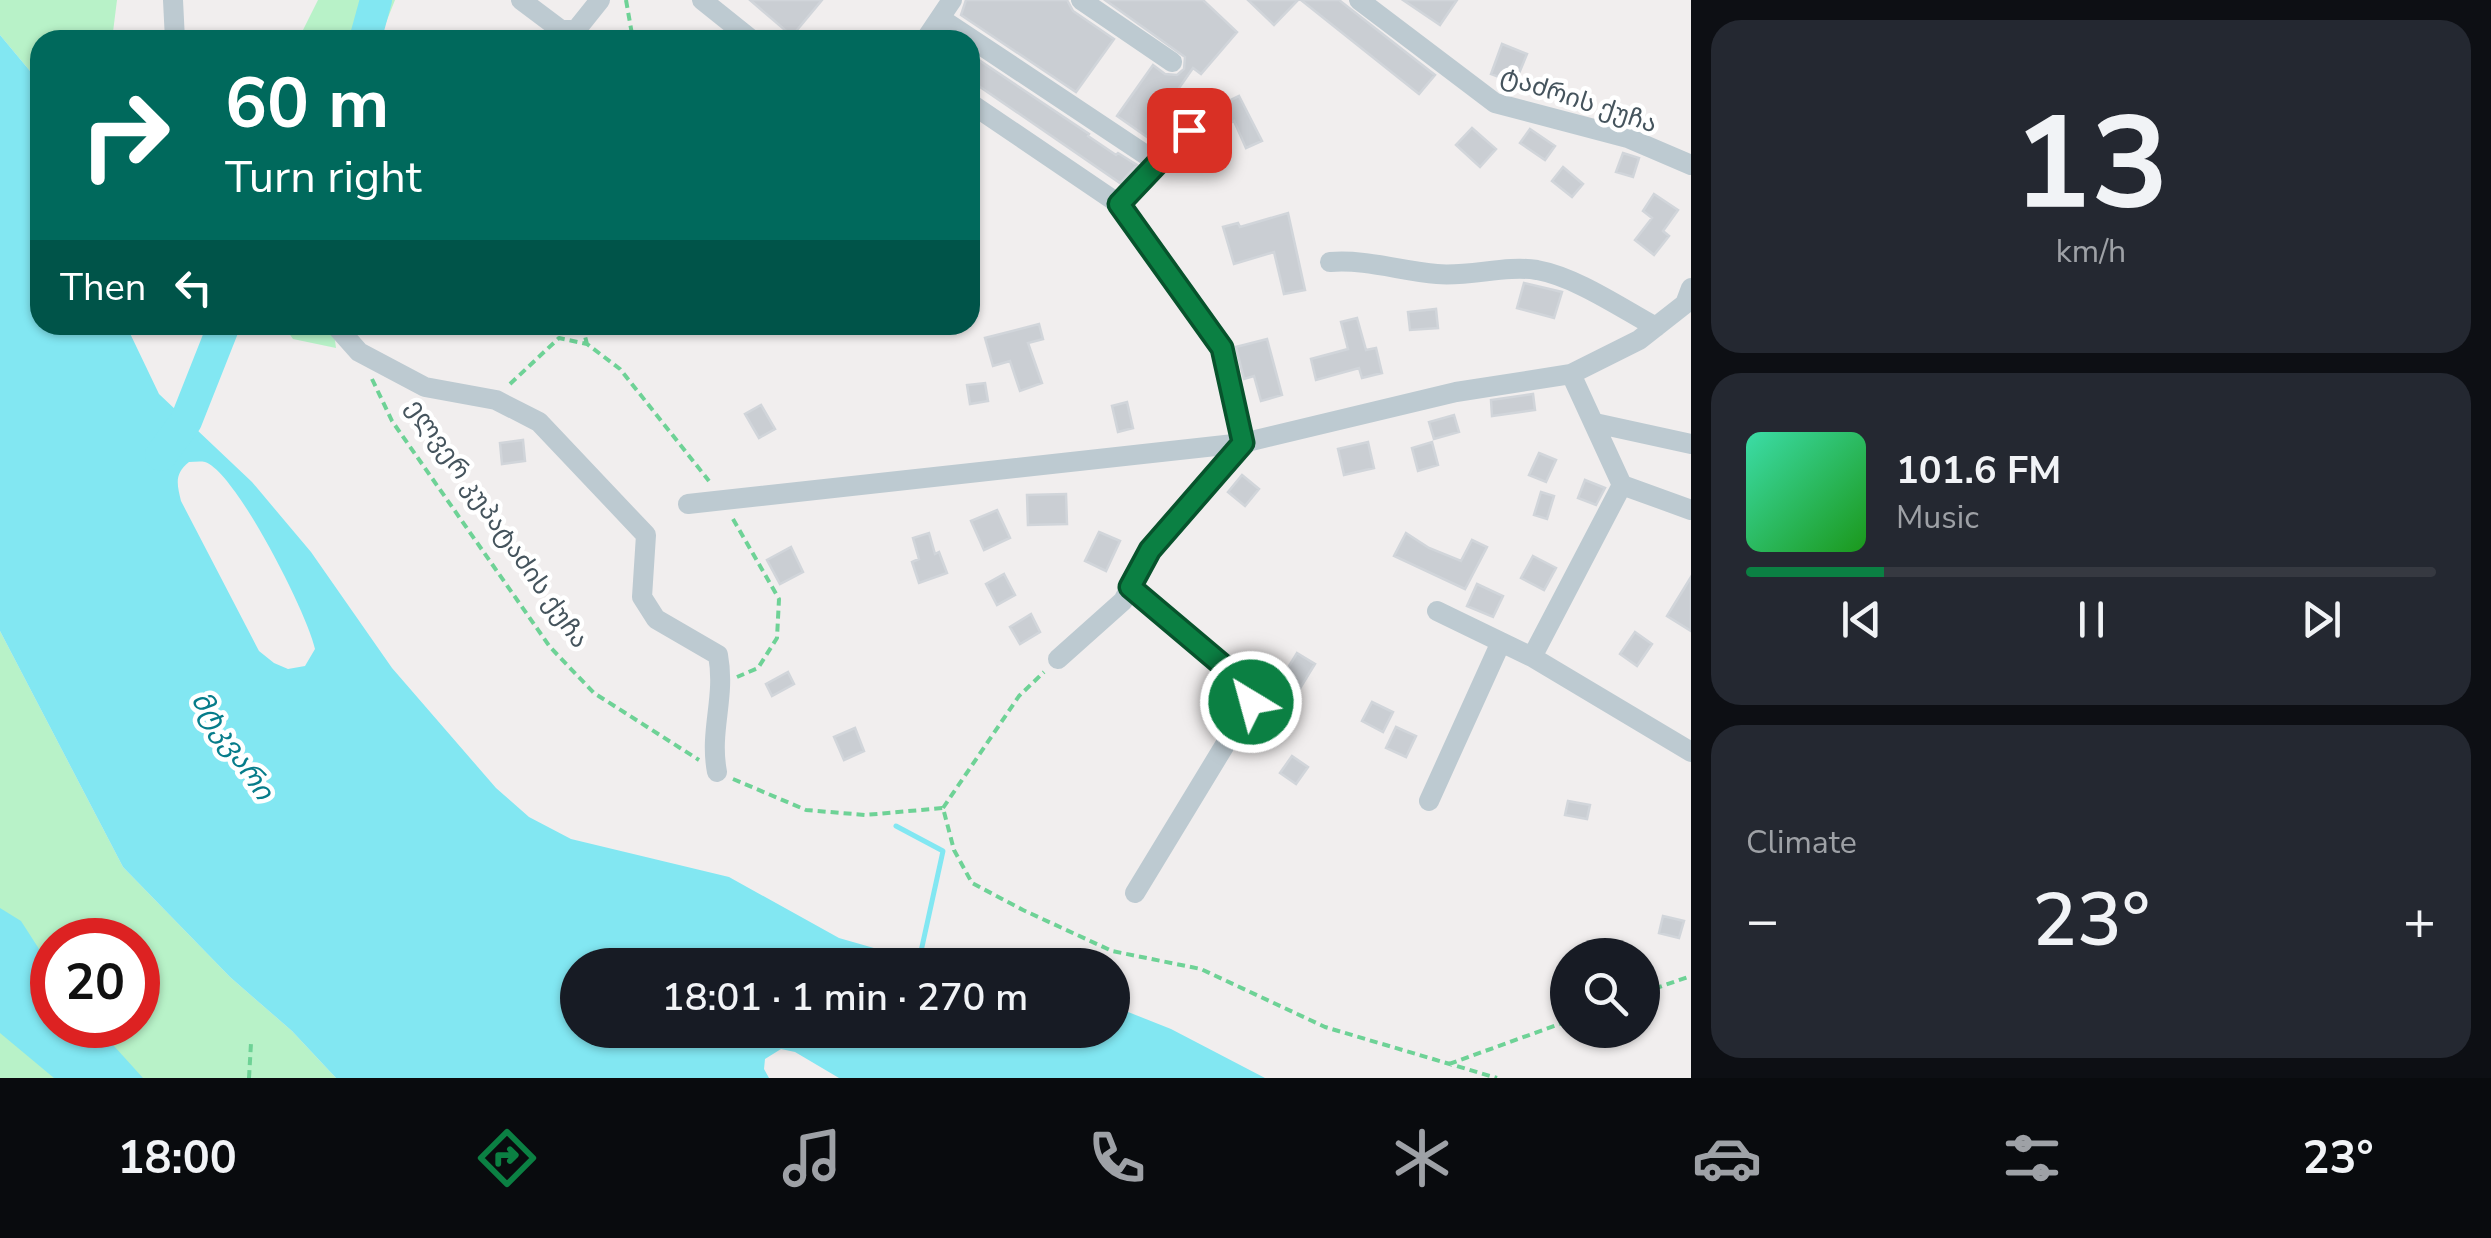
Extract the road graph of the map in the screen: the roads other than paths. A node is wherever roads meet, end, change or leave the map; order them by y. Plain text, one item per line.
1 (174, 0) edge
2 (520, 0) edge
3 (600, 0) edge
4 (702, 0) edge
5 (1081, 0) edge
6 (1359, 0) edge
7 (944, 6) edge
8 (175, 30) edge
9 (740, 30) edge
10 (930, 30) edge
11 (977, 30) edge
12 (980, 32) edge
13 (1172, 62) dead end
14 (980, 110) edge
15 (1189, 130) dead end
16 (1158, 163) junction
17 (1691, 165) edge
18 (1119, 204) junction
19 (1330, 262) dead end
20 (1691, 288) edge
21 (1656, 327) junction
22 (344, 335) edge
23 (1571, 374) junction
24 (1594, 423) junction
25 (1243, 443) junction
26 (1691, 444) edge
27 (1622, 485) junction
28 (688, 504) dead end
29 (1691, 510) edge
30 (1130, 587) junction
31 (1437, 612) dead end
32 (1501, 642) junction
33 (1532, 657) junction
34 (1058, 659) road end
35 (1691, 752) edge
36 (717, 772) road end
37 (1429, 801) dead end
38 (1135, 893) dead end

1 - 8 street
2 - 3 street
4 - 9 street
5 - 13 street
6 - 17 street, ტაძრის ქუჩა
7 - 10 street
7 - 11 street
12 - 16 street
14 - 18 street
15 - 16 street
16 - 18 street
18 - 25 street
19 - 21 street
20 - 21 street
21 - 23 street
22 - 36 street, ელვერ კუპატაძის ქუჩა
23 - 24 street
23 - 25 street
24 - 26 street
24 - 27 street
25 - 28 street
25 - 30 street
27 - 29 street
27 - 33 street
30 - 34 street
30 - 38 street
31 - 32 street
32 - 33 street
32 - 37 street
33 - 35 street

